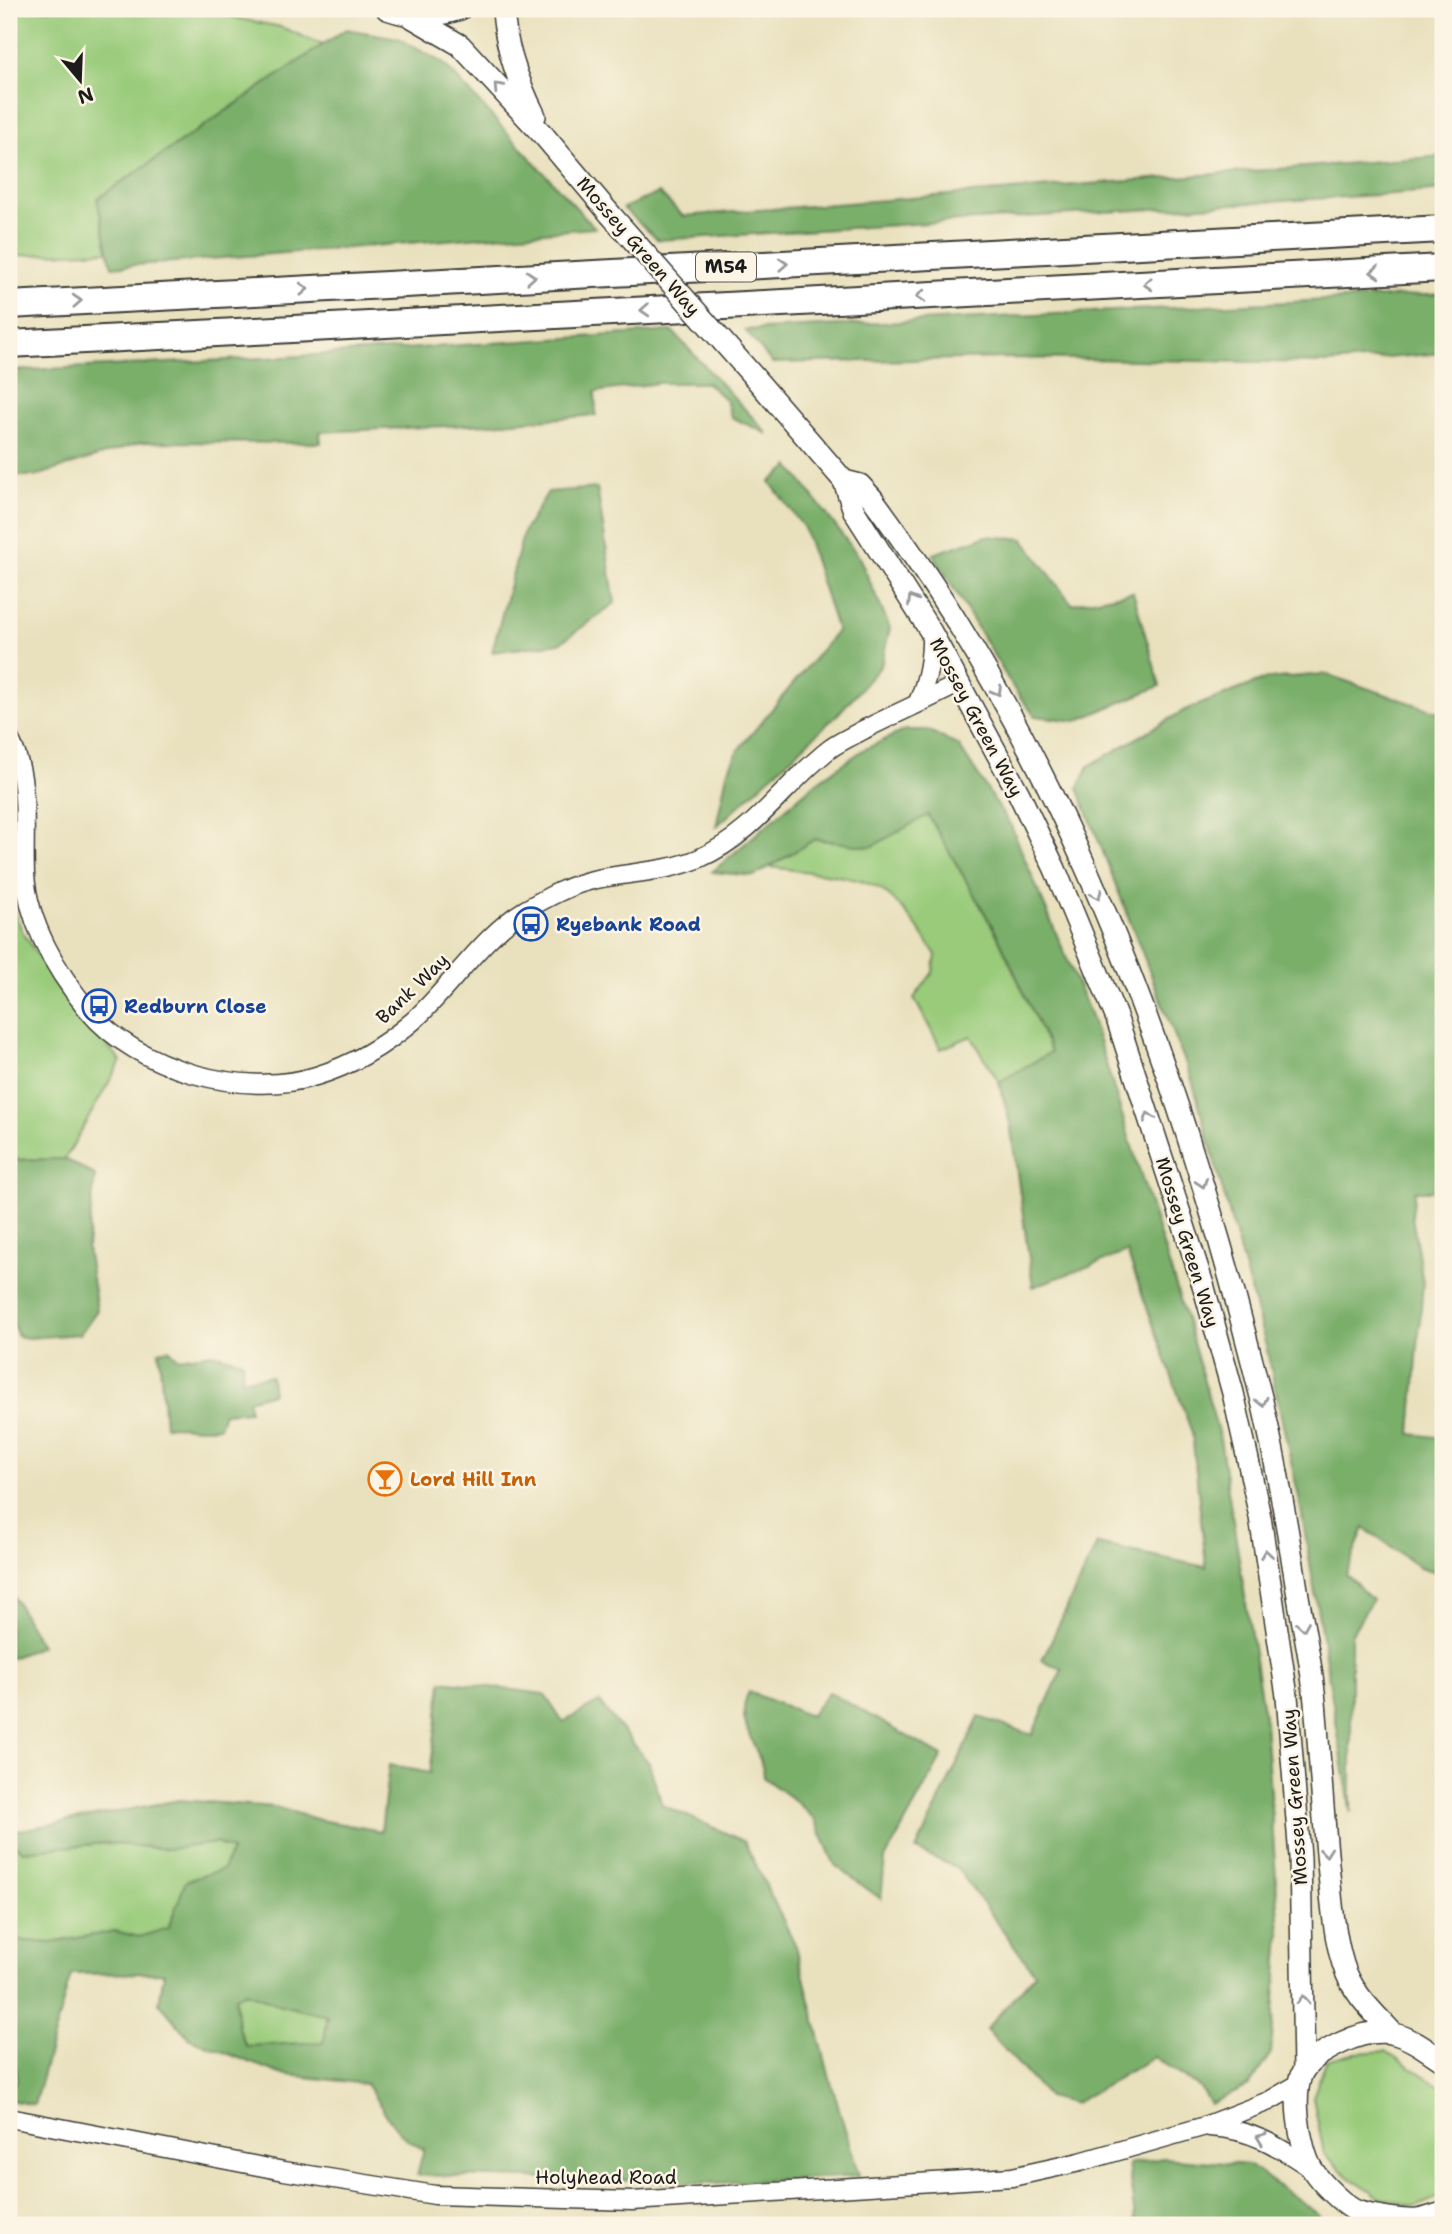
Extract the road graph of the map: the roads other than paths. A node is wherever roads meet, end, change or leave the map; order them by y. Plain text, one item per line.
1 (387, 9) edge
2 (460, 9) edge
3 (503, 9) edge
4 (410, 16) junction
5 (545, 137) junction
6 (1443, 229) edge
7 (1443, 268) edge
8 (9, 305) edge
9 (9, 344) edge
10 (844, 481) junction
11 (877, 505) junction
12 (931, 632) junction
13 (960, 683) junction
14 (918, 702) junction
15 (9, 738) edge
16 (1036, 764) junction
17 (1117, 1019) junction
18 (1390, 2031) junction
19 (1443, 2043) edge
20 (1420, 2045) junction
21 (1443, 2061) edge
22 (1302, 2076) junction
23 (9, 2118) edge
24 (1202, 2127) junction
25 (1312, 2169) junction
26 (1443, 2214) edge
27 (1361, 2219) edge
28 (1437, 2225) edge

1 - 4 main road
2 - 4 main road
3 - 5 main road, Mossey Green Way
5 -> 4 main road, Mossey Green Way
5 - 10 main road, Mossey Green Way, bridge
8 -> 6 highway, M54
7 -> 9 highway, M54
10 - 11 main road, Mossey Green Way
12 -> 10 main road, Mossey Green Way
11 - 13 main road
11 -> 16 main road, Mossey Green Way
12 - 13 main road, Mossey Green Way
12 - 14 street
13 - 14 street, Bank Way
13 - 17 main road, Mossey Green Way
14 - 15 street, Bank Way
16 - 17 main road
16 -> 18 main road, Mossey Green Way
22 -> 17 main road, Mossey Green Way
18 - 20 main road
18 - 22 main road
19 - 20 main road
20 - 21 main road
22 - 24 street, Holyhead Road
22 - 25 main road, Mossey Green Way
23 - 24 street, Holyhead Road
25 -> 24 street, Holyhead Road
25 - 27 main road
26 - 27 main road
26 - 28 street

